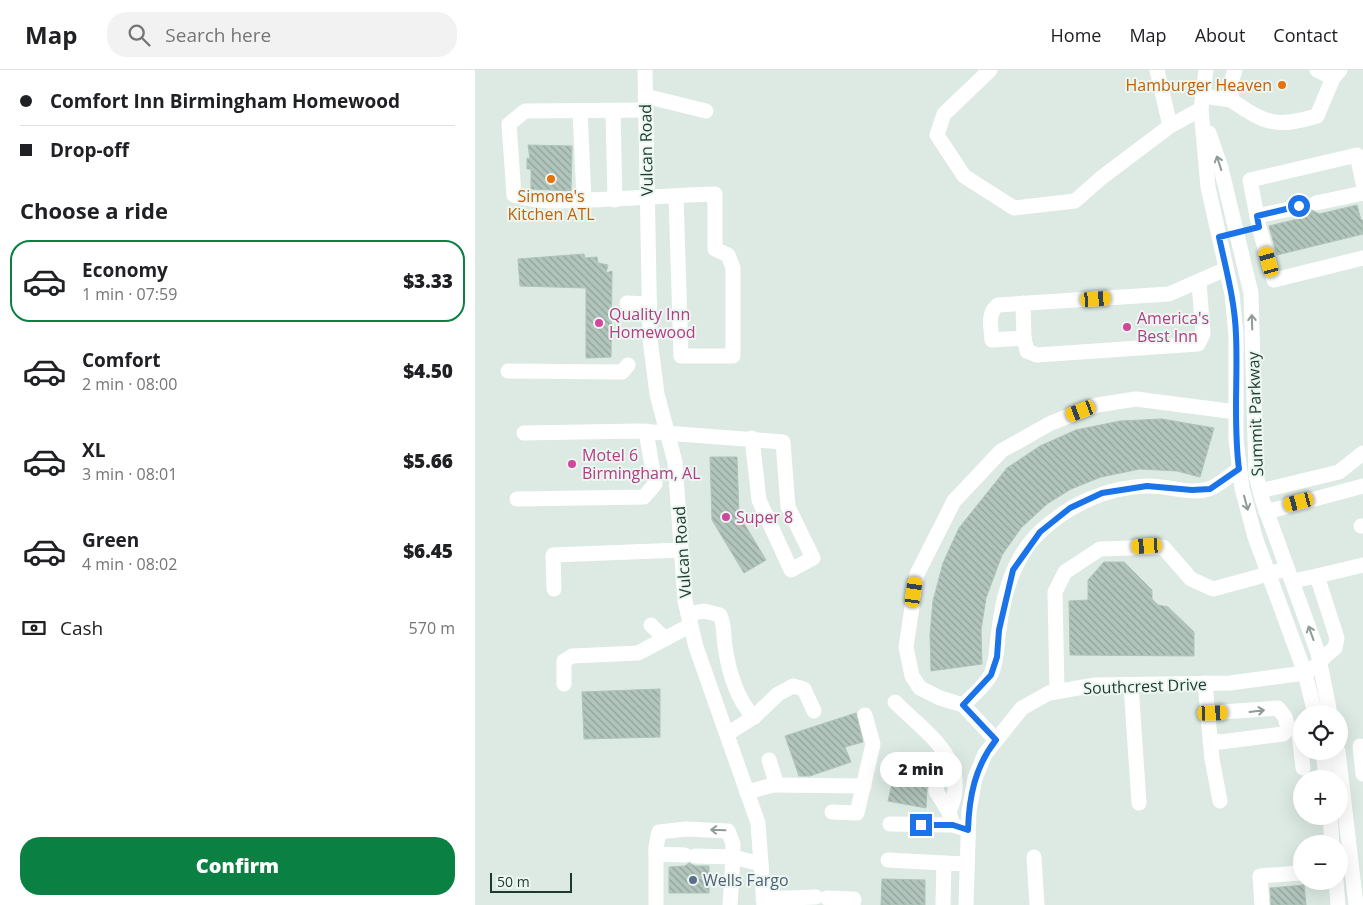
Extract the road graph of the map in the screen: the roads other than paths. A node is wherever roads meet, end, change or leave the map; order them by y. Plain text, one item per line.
1 (645, 70) edge
2 (990, 70) edge
3 (1157, 70) edge
4 (1206, 70) edge
5 (1235, 70) edge
6 (1317, 70) edge
7 (1336, 74) edge
8 (1231, 100) junction
9 (1202, 102) junction
10 (645, 103) junction
11 (580, 111) junction
12 (613, 111) junction
13 (706, 111) dead end
14 (1171, 126) junction
15 (1363, 183) edge
16 (1363, 193) edge
17 (676, 196) junction
18 (647, 199) junction
19 (585, 200) junction
20 (615, 200) junction
21 (1316, 203) dead end
22 (1299, 206) dead end
23 (1258, 221) junction
24 (1237, 232) junction
25 (1219, 237) junction
26 (1363, 258) edge
27 (1226, 269) junction
28 (1199, 282) junction
29 (627, 303) dead end
30 (1023, 303) junction
31 (650, 304) junction
32 (1024, 338) junction
33 (628, 365) dead end
34 (508, 371) dead end
35 (1236, 412) junction
36 (646, 431) junction
37 (667, 432) junction
38 (524, 434) dead end
39 (752, 438) junction
40 (1363, 453) edge
41 (1239, 469) junction
42 (1363, 486) edge
43 (1260, 491) junction
44 (517, 499) dead end
45 (1266, 512) junction
46 (681, 550) junction
47 (1363, 564) edge
48 (1269, 574) junction
49 (1289, 575) junction
50 (1317, 576) junction
51 (554, 589) dead end
52 (690, 620) junction
53 (651, 625) dead end
54 (665, 639) junction
55 (1319, 664) junction
56 (1305, 673) junction
57 (1205, 683) junction
58 (564, 684) dead end
59 (1131, 684) junction
60 (1057, 691) junction
61 (895, 702) dead end
62 (963, 705) junction
63 (1313, 705) edge
64 (1328, 705) edge
65 (814, 711) dead end
66 (1208, 714) junction
67 (865, 715) dead end
68 (754, 717) junction
69 (727, 734) junction
70 (996, 740) junction
71 (1210, 740) junction
72 (1348, 746) edge
73 (1362, 746) edge
74 (769, 760) dead end
75 (1302, 760) edge
76 (1339, 760) edge
77 (1303, 768) dead end
78 (1363, 774) edge
79 (773, 785) junction
80 (864, 786) junction
81 (747, 792) junction
82 (1220, 801) dead end
83 (1139, 803) dead end
84 (832, 812) dead end
85 (951, 818) junction
86 (890, 824) dead end
87 (968, 830) junction
88 (656, 854) junction
89 (733, 857) junction
90 (1034, 857) dead end
91 (888, 860) dead end
92 (944, 863) junction
93 (761, 864) junction
94 (967, 864) junction
95 (1293, 874) edge
96 (1337, 890) edge
97 (763, 902) edge
98 (790, 902) edge
99 (657, 905) edge
100 (730, 905) edge
101 (853, 905) edge
102 (943, 905) edge
103 (966, 905) edge
104 (1037, 905) edge
105 (1262, 905) edge
106 (1338, 905) edge
107 (1356, 905) edge

1 - 10 street, Vulcan Road
2 - 14 street
3 - 14 street
4 - 9 street, Summit Parkway
5 - 8 street
6 - 7 street
7 - 8 street
8 - 9 street
9 - 14 street
24 -> 9 street, Summit Parkway
9 - 25 street, Summit Parkway
10 - 12 street
10 - 13 street
10 - 18 street, Vulcan Road
11 - 12 street
11 - 19 street
11 - 19 street
12 - 20 street
15 - 23 street
16 - 21 street
17 - 17 street
17 - 18 street
18 - 20 street
18 - 31 street, Vulcan Road
19 - 20 street
22 - 23 street
23 - 24 street
23 - 26 street
24 - 25 street
43 -> 24 street, Summit Parkway
25 - 27 street, Summit Parkway
27 - 28 street
27 - 35 street, Summit Parkway
28 - 30 street
28 - 32 street
29 - 31 street
30 - 32 street
30 - 32 street
31 - 37 street, Vulcan Road
33 - 34 street
35 - 41 street, Summit Parkway
35 - 62 street
36 - 37 street
36 - 38 street
36 - 44 street
37 - 39 street
37 - 46 street, Vulcan Road
39 - 39 street
40 - 43 street
41 -> 48 street, Summit Parkway
41 - 62 street
42 - 45 street
43 - 45 street, Summit Parkway
45 - 49 street, Summit Parkway
46 - 51 street
46 - 52 street, Vulcan Road
47 - 50 street
48 - 49 street
48 - 56 street, Summit Parkway
48 - 60 street
49 - 50 street
55 -> 49 street, Summit Parkway
50 - 55 street
52 - 54 street
52 - 68 street
52 - 69 street, Vulcan Road
53 - 54 street
54 - 58 street
55 - 56 street
55 - 64 street, Summit Parkway
56 - 57 street, Southcrest Drive
56 - 63 street, Summit Parkway
57 - 59 street, Southcrest Drive
57 - 66 street
59 - 60 street, Southcrest Drive
59 - 83 street
60 - 70 street, Southcrest Drive
61 - 85 street
62 - 70 street
65 - 68 street
66 - 71 street
66 -> 71 street
67 - 80 street
68 - 69 street
69 - 81 street, Vulcan Road
70 - 87 street, Southcrest Drive
71 - 82 street
72 - 73 street
73 - 78 street
74 - 79 street
75 - 77 street
76 - 107 street
79 - 80 street
79 - 81 street
80 - 84 street
81 - 93 street, Vulcan Road
85 - 86 street
85 - 87 street
87 - 94 street, Southcrest Drive
88 - 89 street
89 -> 88 street
88 - 99 street
89 - 93 street
89 - 100 street
90 - 104 street
91 - 92 street
92 - 94 street
92 - 102 street
93 - 97 street, Vulcan Road
94 - 103 street, Southcrest Drive
95 - 105 street
96 - 106 street
97 - 98 street
98 - 101 street

